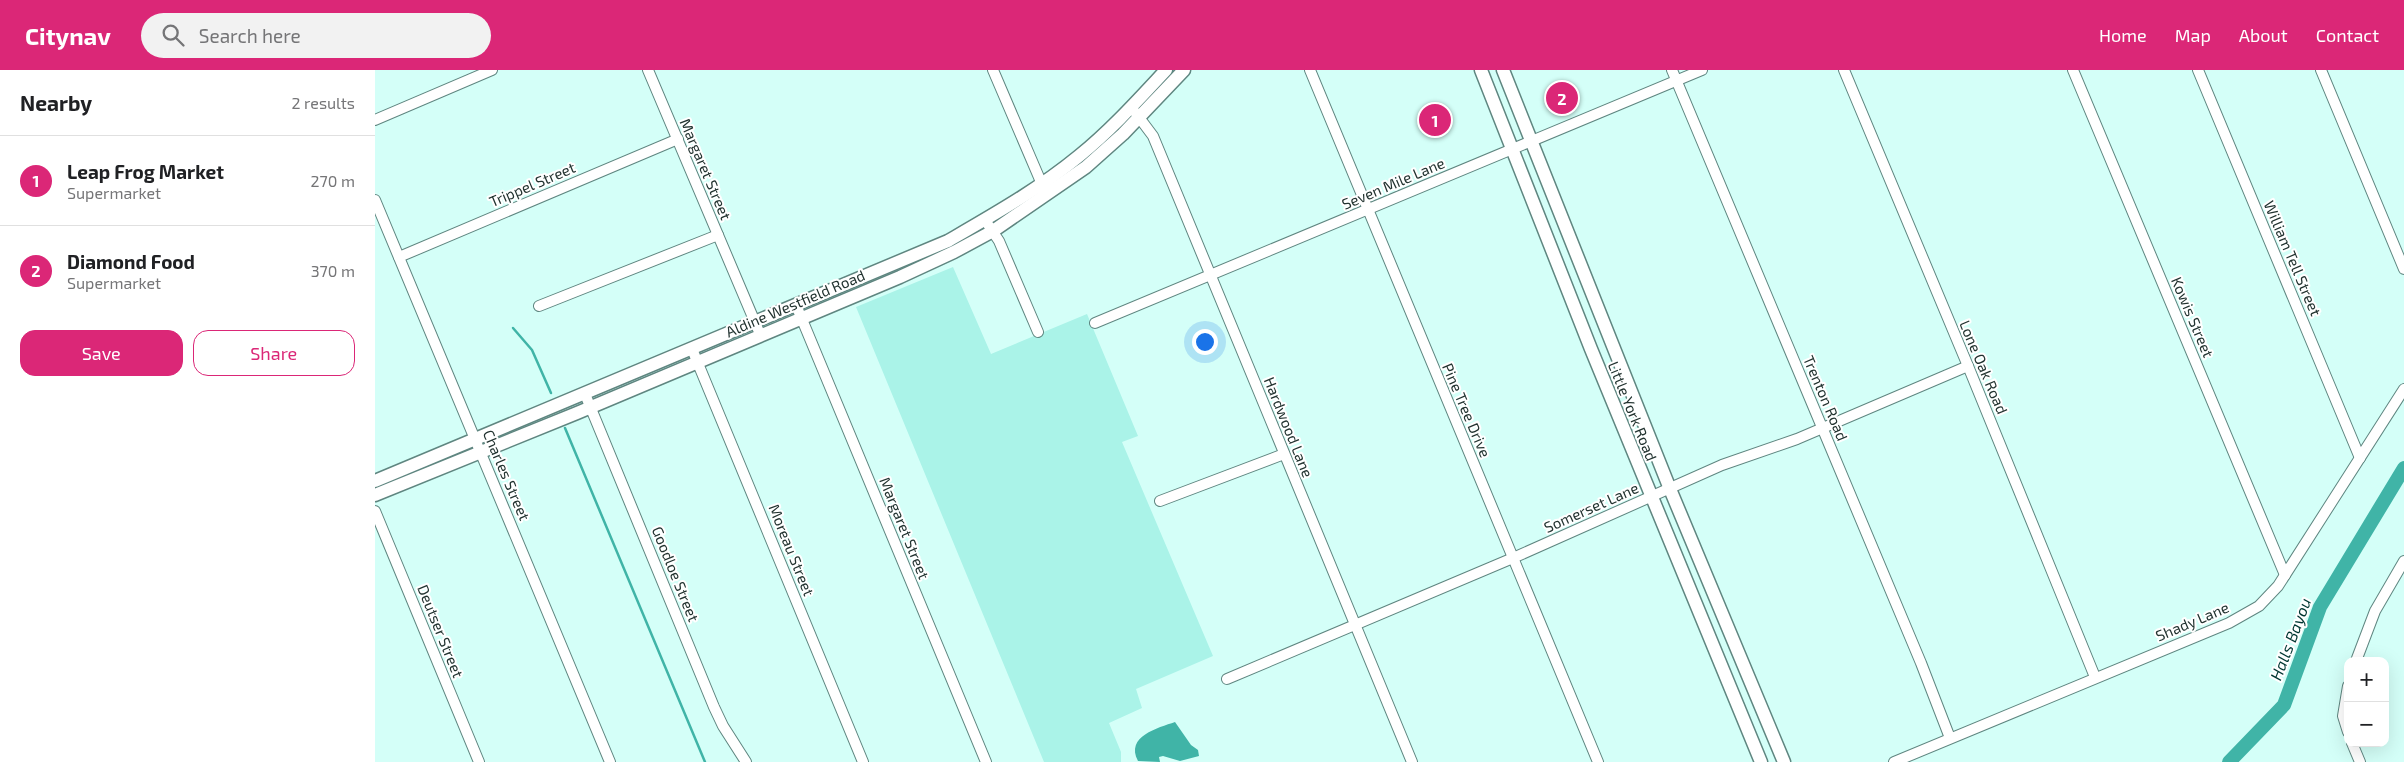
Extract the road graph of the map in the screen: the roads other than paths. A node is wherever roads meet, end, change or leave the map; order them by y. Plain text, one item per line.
1 (492, 70) edge
2 (648, 70) edge
3 (993, 70) edge
4 (1166, 70) edge
5 (1184, 70) edge
6 (1310, 70) edge
7 (1481, 70) edge
8 (1503, 70) edge
9 (1672, 70) edge
10 (1701, 70) edge
11 (1843, 70) edge
12 (2073, 70) edge
13 (2198, 70) edge
14 (2321, 70) edge
15 (1676, 80) junction
16 (1135, 112) junction
17 (375, 120) edge
18 (678, 139) junction
19 (1532, 142) junction
20 (1513, 149) junction
21 (1041, 183) junction
22 (1046, 195) junction
23 (375, 200) edge
24 (1009, 204) junction
25 (1368, 210) junction
26 (1016, 216) junction
27 (985, 220) junction
28 (993, 231) junction
29 (717, 235) junction
30 (399, 257) junction
31 (896, 264) junction
32 (2404, 268) edge
33 (1210, 276) junction
34 (900, 277) junction
35 (539, 306) dead end
36 (799, 311) junction
37 (755, 322) junction
38 (1095, 323) dead end
39 (1038, 332) dead end
40 (760, 334) junction
41 (695, 355) junction
42 (1968, 366) junction
43 (2404, 389) edge
44 (585, 394) junction
45 (591, 406) junction
46 (1823, 429) junction
47 (476, 440) junction
48 (481, 452) junction
49 (1284, 454) junction
50 (2360, 458) junction
51 (375, 481) edge
52 (1669, 489) junction
53 (375, 495) edge
54 (1651, 497) junction
55 (1161, 501) dead end
56 (375, 511) edge
57 (1513, 558) junction
58 (2403, 565) edge
59 (2285, 575) junction
60 (1354, 624) junction
61 (2358, 657) edge
62 (2095, 677) junction
63 (1227, 679) dead end
64 (1950, 738) junction
65 (2354, 747) edge
66 (479, 762) edge
67 (610, 762) edge
68 (746, 762) edge
69 (863, 762) edge
70 (985, 762) edge
71 (1411, 762) edge
72 (1598, 762) edge
73 (1761, 762) edge
74 (1784, 762) edge
75 (1894, 762) edge
76 (2360, 762) edge

1 - 17 street
2 - 18 street, Margaret Street
3 - 21 street
4 - 16 main road, Aldine Westfield Road
5 - 16 main road, Aldine Westfield Road
6 - 25 street, Pine Tree Drive
7 - 20 main road, Little York Road
8 - 19 main road, Little York Road
9 - 15 street, Trenton Road
10 - 15 street, Seven Mile Lane
11 - 42 street, Lone Oak Road
12 - 59 street, Kowis Street
13 - 50 street, William Tell Street
14 - 32 street
15 - 19 street, Seven Mile Lane
15 - 46 street, Trenton Road
16 - 21 main road, Aldine Westfield Road
16 - 22 main road, Aldine Westfield Road
16 - 33 street, Hardwood Lane
18 - 29 street, Margaret Street
18 - 30 street, Trippel Street
19 - 20 street, Seven Mile Lane
19 - 52 main road, Little York Road
20 - 25 street, Seven Mile Lane
20 - 54 main road, Little York Road
21 - 22 street
21 - 24 main road, Aldine Westfield Road
22 - 26 main road, Aldine Westfield Road
23 - 30 street, Charles Street
24 - 26 main road
24 - 27 main road, Aldine Westfield Road
25 - 33 street, Seven Mile Lane
25 - 57 street, Pine Tree Drive
26 - 28 main road, Aldine Westfield Road
27 - 28 street
27 - 31 main road, Aldine Westfield Road
28 - 34 main road, Aldine Westfield Road
28 - 39 street
29 - 35 street
29 - 37 street, Margaret Street
30 - 47 street, Charles Street
31 - 34 main road
31 - 36 main road, Aldine Westfield Road
33 - 38 street, Seven Mile Lane
33 - 49 street, Hardwood Lane
34 - 36 main road, Aldine Westfield Road
36 - 37 main road, Aldine Westfield Road
36 - 40 main road, Aldine Westfield Road
36 - 70 street, Margaret Street
37 - 40 street, Margaret Street
37 - 41 main road, Aldine Westfield Road
40 - 41 main road, Aldine Westfield Road
41 - 44 main road, Aldine Westfield Road
41 - 45 main road, Aldine Westfield Road
41 - 69 street, Moreau Street
42 - 46 street, Somerset Lane
42 - 62 street, Lone Oak Road
43 - 50 street, Shady Lane
44 - 45 street, Goodloe Street
44 - 47 main road, Aldine Westfield Road
45 - 48 main road, Aldine Westfield Road
45 - 68 street, Goodloe Street
46 - 52 street, Somerset Lane
46 - 64 street, Trenton Road
47 - 48 street, Charles Street
47 - 51 main road, Aldine Westfield Road
48 - 53 main road, Aldine Westfield Road
48 - 67 street, Charles Street
49 - 55 street
49 - 60 street, Hardwood Lane
50 - 59 street, Shady Lane
52 - 54 street, Somerset Lane
52 - 74 main road, Little York Road
54 - 57 street, Somerset Lane
54 - 73 main road, Little York Road
56 - 66 street, Deutser Street
57 - 60 street, Somerset Lane
57 - 72 street, Pine Tree Drive
58 - 61 street
59 - 62 street, Shady Lane
60 - 63 street, Somerset Lane
60 - 71 street, Hardwood Lane
62 - 64 street, Shady Lane
64 - 75 street, Shady Lane
65 - 76 street

